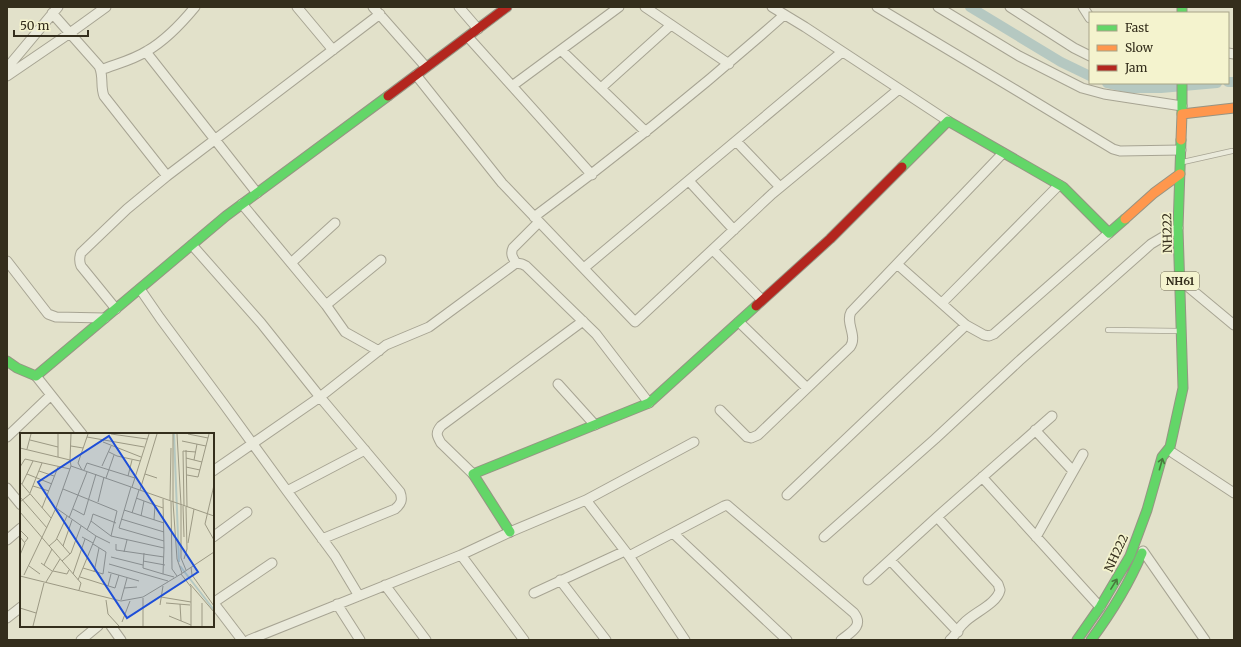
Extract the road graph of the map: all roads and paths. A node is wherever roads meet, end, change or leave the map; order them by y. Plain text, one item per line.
1 (106, 7) edge
2 (195, 7) edge
3 (297, 7) edge
4 (373, 7) edge
5 (459, 7) edge
6 (507, 7) edge
7 (619, 7) edge
8 (645, 7) edge
9 (772, 7) edge
10 (877, 7) edge
11 (938, 7) edge
12 (1010, 7) edge
13 (1083, 7) edge
14 (55, 10) edge
15 (380, 14) junction
16 (784, 15) junction
17 (1089, 16) edge
18 (671, 25) junction
19 (478, 29) junction
20 (70, 33) junction
21 (468, 37) junction
22 (333, 50) junction
23 (561, 50) junction
24 (146, 52) junction
25 (842, 52) junction
26 (1089, 56) edge
27 (729, 64) junction
28 (426, 67) junction
29 (7, 68) edge
30 (101, 70) junction
31 (416, 75) junction
32 (7, 76) edge
33 (1182, 84) edge
34 (512, 86) junction
35 (601, 88) junction
36 (899, 89) junction
37 (1182, 106) junction
38 (1234, 108) edge
39 (948, 121) junction
40 (646, 132) junction
41 (215, 139) junction
42 (736, 141) junction
43 (1181, 150) junction
44 (1232, 151) dead end
45 (1003, 153) junction
46 (1180, 163) junction
47 (1180, 174) junction
48 (592, 175) junction
49 (167, 176) junction
50 (689, 181) junction
51 (1059, 185) junction
52 (780, 187) junction
53 (257, 193) junction
54 (242, 204) junction
55 (537, 219) junction
56 (335, 223) dead end
57 (1178, 228) junction
58 (734, 230) junction
59 (1109, 233) junction
60 (192, 245) junction
61 (713, 250) junction
62 (381, 260) dead end
63 (7, 261) edge
64 (291, 263) junction
65 (516, 263) junction
66 (897, 264) junction
67 (584, 268) junction
68 (1180, 280) junction
69 (140, 289) junction
70 (762, 300) junction
71 (942, 303) junction
72 (326, 305) junction
73 (116, 309) junction
74 (105, 318) junction
75 (583, 321) junction
76 (738, 322) junction
77 (966, 325) junction
78 (1234, 325) edge
79 (1108, 330) dead end
80 (1181, 331) junction
81 (379, 351) junction
82 (7, 362) edge
83 (36, 376) junction
84 (558, 384) dead end
85 (807, 388) junction
86 (51, 395) junction
87 (320, 397) junction
88 (649, 403) junction
89 (720, 410) dead end
90 (1052, 416) dead end
91 (595, 425) junction
92 (1035, 430) junction
93 (81, 433) edge
94 (7, 437) edge
95 (694, 442) dead end
96 (252, 443) junction
97 (365, 450) junction
98 (1172, 450) junction
99 (1083, 454) dead end
100 (1171, 464) dead end
101 (214, 470) edge
102 (1073, 471) junction
103 (474, 474) junction
104 (982, 477) junction
105 (7, 488) edge
106 (287, 491) junction
107 (1234, 493) edge
108 (787, 494) dead end
109 (586, 500) junction
110 (20, 504) edge
111 (247, 512) dead end
112 (937, 517) junction
113 (20, 529) edge
114 (510, 532) junction
115 (673, 533) junction
116 (214, 536) edge
117 (824, 537) dead end
118 (1036, 537) junction
119 (322, 539) junction
120 (7, 540) edge
121 (1144, 547) joint
122 (627, 553) junction
123 (461, 555) junction
124 (890, 560) junction
125 (272, 563) dead end
126 (560, 580) junction
127 (868, 580) dead end
128 (385, 586) junction
129 (534, 592) dead end
130 (359, 596) junction
131 (214, 602) edge
132 (214, 604) edge
133 (337, 604) junction
134 (1100, 607) junction
135 (20, 608) edge
136 (7, 618) edge
137 (97, 627) edge
138 (112, 627) edge
139 (958, 632) junction
140 (80, 640) edge
141 (121, 640) edge
142 (242, 640) edge
143 (249, 640) edge
144 (360, 640) edge
145 (426, 640) edge
146 (524, 640) edge
147 (606, 640) edge
148 (685, 640) edge
149 (787, 640) edge
150 (841, 640) edge
151 (950, 640) edge
152 (1077, 640) edge
153 (1091, 640) edge
154 (1205, 640) edge

1 - 20 street
2 - 24 street
3 - 22 street
4 - 15 street
5 - 19 street
6 - 19 main road
7 - 23 street
8 - 18 street
9 - 16 street
10 - 43 street
11 - 37 street
12 - 26 street
13 - 17 street
14 - 20 street
14 - 29 street
15 - 22 street
15 - 28 street
16 - 25 street
16 - 27 street
18 - 27 street
18 - 35 street
19 - 21 main road
20 - 30 street
20 - 32 street
21 - 28 main road
21 - 34 street
22 - 41 street
23 - 34 street
23 - 35 street
24 - 30 street
24 - 41 street
25 - 36 street
25 - 42 street
27 - 40 street
28 - 31 main road
30 - 49 street
31 - 53 main road
31 - 55 street
33 - 37 main road, NH222
34 - 48 street
35 - 40 street
36 - 39 street
36 - 52 street
37 - 38 main road
37 - 43 main road, NH222 / NH61
39 - 45 main road
39 - 70 main road
40 - 48 street
41 - 49 street
41 - 53 street
42 - 50 street
42 - 52 street
43 - 46 main road, NH222 / NH61
44 - 46 lane
45 - 51 main road
45 - 66 street
46 - 47 main road, NH222 / NH61
47 - 57 main road, NH222 / NH61
47 - 59 main road
48 - 55 street
49 - 73 street
50 - 58 street
50 - 67 street
51 - 59 main road
51 - 71 street
52 - 58 street
53 - 54 main road
54 - 60 main road
54 - 64 street
55 - 65 street
55 - 67 street
56 - 64 street
57 - 68 main road, NH222 / NH61
57 - 117 street
58 - 61 street
59 - 77 street
60 - 69 main road
60 - 87 street
61 - 67 street
61 - 70 street
62 - 72 street
63 - 74 street
64 - 72 street
65 - 75 street
65 - 81 street
66 - 71 street
66 - 85 street
68 - 78 street
68 - 80 main road, NH222 / NH61
69 - 73 main road
69 - 96 street
70 - 76 main road
71 - 77 street
72 - 81 street
73 - 74 main road
74 - 83 main road
75 - 88 street
75 - 103 street
76 - 85 street
76 - 88 main road
77 - 108 street
79 - 80 lane
80 - 98 main road, NH222 / NH61
81 - 87 street
82 - 83 main road
83 - 86 street
84 - 91 street
85 - 89 street
86 - 93 street
86 - 94 street
87 - 96 street
87 - 97 street
88 - 91 main road
90 - 92 street
91 - 103 main road
92 - 102 street
92 - 104 street
95 - 109 street
96 - 101 street
96 - 106 street
97 - 106 street
97 - 119 street
98 - 100 main road, NH222 / NH61
98 - 107 street
134 -> 98 main road, NH222 / NH61
99 - 102 street
102 - 118 street
103 - 114 main road
104 - 112 street
104 - 118 street
105 - 110 street
106 - 119 street
109 - 114 street
109 - 122 street
111 - 116 street
112 - 124 street
112 - 139 street
113 - 120 street
114 - 123 street
115 - 122 street
115 - 149 street
115 - 150 street
118 - 134 street
119 - 130 street
121 - 153 main road, NH222
121 - 154 street
122 - 126 street
122 - 148 street
123 - 128 street
123 - 146 street
124 - 127 street
124 - 139 street
125 - 131 street
126 - 129 street
126 - 147 street
128 - 130 street
128 - 145 street
130 - 133 street
132 - 142 street
133 - 143 street
133 - 144 street
134 - 152 main road, NH222 / NH61
135 - 136 street
137 - 140 street
138 - 141 street
139 - 151 street

